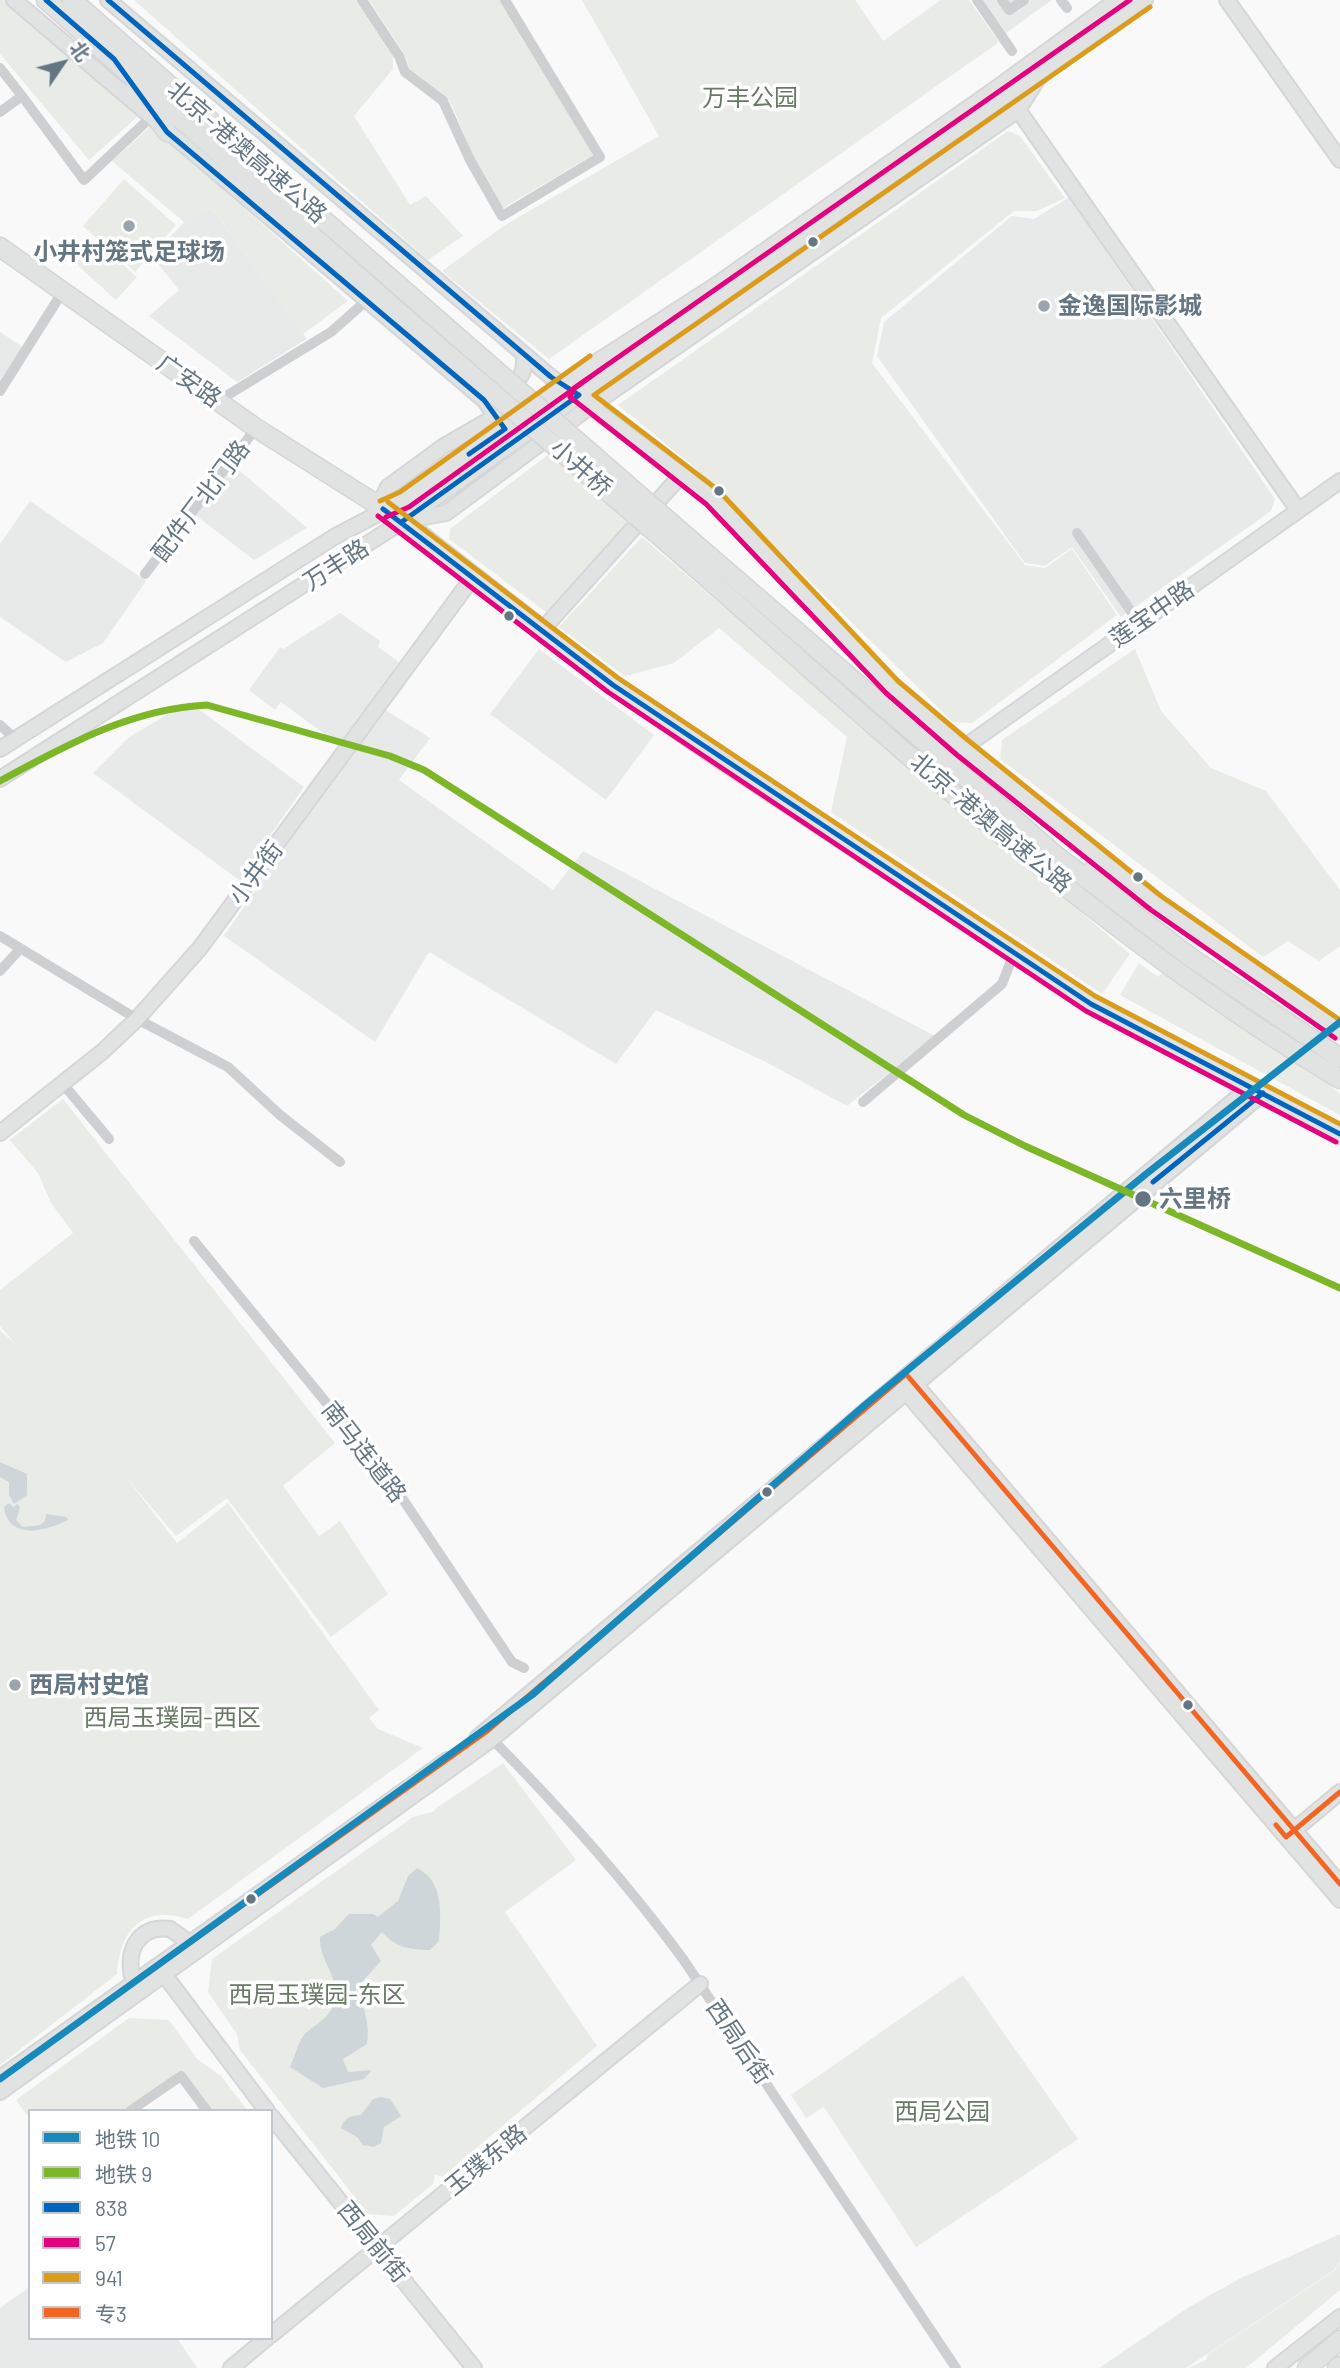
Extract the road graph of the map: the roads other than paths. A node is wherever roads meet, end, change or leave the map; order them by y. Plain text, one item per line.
1 (14, 0) edge
2 (46, 0) edge
3 (72, 0) edge
4 (107, 0) edge
5 (362, 0) edge
6 (505, 0) edge
7 (977, 0) edge
8 (1002, 0) edge
9 (1024, 0) edge
10 (1116, 0) edge
11 (1145, 0) edge
12 (1227, 0) edge
13 (1012, 51) dead end
14 (114, 59) junction
15 (0, 68) edge
16 (1044, 69) junction
17 (1008, 94) junction
18 (22, 96) junction
19 (1018, 110) junction
20 (0, 112) edge
21 (150, 118) junction
22 (167, 132) junction
23 (1340, 160) edge
24 (0, 247) edge
25 (62, 291) junction
26 (366, 301) junction
27 (421, 305) joint
28 (402, 315) joint
29 (523, 353) junction
30 (564, 385) junction
31 (0, 391) edge
32 (579, 395) junction
33 (484, 400) junction
34 (218, 401) junction
35 (592, 405) junction
36 (496, 416) junction
37 (518, 419) junction
38 (256, 428) junction
39 (505, 429) junction
40 (682, 473) junction
41 (1340, 481) edge
42 (383, 509) junction
43 (1298, 510) junction
44 (403, 521) junction
45 (1077, 533) dead end
46 (334, 537) junction
47 (663, 539) joint
48 (345, 560) junction
49 (145, 574) dead end
50 (473, 577) junction
51 (1139, 623) junction
52 (543, 629) junction
53 (892, 687) junction
54 (0, 725) edge
55 (15, 739) junction
56 (963, 748) junction
57 (0, 749) edge
58 (0, 756) edge
59 (945, 761) junction
60 (0, 779) edge
61 (1058, 858) junction
62 (1156, 903) junction
63 (0, 936) edge
64 (20, 948) junction
65 (1014, 953) junction
66 (0, 971) edge
67 (137, 1019) junction
68 (1340, 1031) edge
69 (1340, 1058) edge
70 (1318, 1065) junction
71 (1340, 1079) edge
72 (63, 1084) junction
73 (1340, 1087) edge
74 (1256, 1090) junction
75 (863, 1102) dead end
76 (0, 1133) edge
77 (1340, 1134) edge
78 (109, 1139) dead end
79 (340, 1162) dead end
80 (194, 1241) dead end
81 (906, 1383) junction
82 (524, 1668) dead end
83 (492, 1739) junction
84 (1340, 1792) edge
85 (1290, 1834) junction
86 (1340, 1884) edge
87 (1340, 1900) edge
88 (190, 1943) junction
89 (161, 1970) junction
90 (134, 1983) junction
91 (700, 1984) junction
92 (0, 2078) edge
93 (0, 2092) edge
94 (133, 2109) edge
95 (206, 2109) edge
96 (265, 2109) edge
97 (273, 2118) edge
98 (378, 2248) junction
99 (1340, 2317) edge
100 (273, 2334) edge
101 (265, 2340) edge
102 (1340, 2340) edge
103 (231, 2368) edge
104 (474, 2368) edge
105 (956, 2368) edge
106 (1275, 2368) edge
107 (1307, 2368) edge

1 - 21 street
2 - 14 highway, 北京-港澳高速公路
3 - 27 highway, 北京-港澳高速公路
4 - 29 street
5 - 6 street
7 - 13 street
8 - 9 street
10 - 30 street, 万丰路
11 - 16 street, 万丰路
12 - 23 street
14 - 22 highway
14 - 28 highway, 北京-港澳高速公路
15 - 18 street
16 - 17 street, 万丰路
16 - 19 street
17 - 19 street
17 - 32 street, 万丰路
18 - 20 street
18 - 21 street
19 - 35 street
19 - 43 street
21 - 22 street
22 - 26 street
24 - 25 highway, 广安路
25 - 31 street
25 - 34 highway, 广安路
26 - 33 street
26 - 34 street
27 - 59 highway, 小井桥, bridge
28 - 47 highway, 小井桥, bridge
29 - 30 street
29 - 33 street
30 - 32 street
30 - 37 street, 万丰路
32 - 35 street
32 - 44 street, 万丰路
33 - 36 street
34 - 38 highway, 广安路
35 - 40 street
35 - 44 street
36 - 37 street
36 - 39 street
36 - 42 street
37 - 39 street, 万丰路
38 - 42 highway, 广安路
38 - 49 street, 配件厂北门路
39 - 42 street, 万丰路
40 - 52 street
40 - 53 street
41 - 43 street, 莲宝中路
42 - 44 highway, 广安路
42 - 46 street, 万丰路
43 - 51 street, 莲宝中路
44 - 48 street, 万丰路
44 - 50 highway
45 - 51 street
46 - 48 street
46 - 55 street, 万丰路
47 - 70 highway, 北京-港澳高速公路
48 - 60 street, 万丰路
50 - 52 highway
50 - 67 street, 小井街
51 - 56 street, 莲宝中路
52 - 65 highway
53 - 56 street
53 - 59 highway
54 - 55 street
55 - 57 street, 万丰路
55 - 58 street
56 - 62 street
59 - 61 highway
61 - 62 highway
61 - 69 highway
62 - 68 street
63 - 64 street
64 - 66 street
64 - 67 street
65 - 74 highway
65 - 75 street
67 - 72 street, 小井街
67 - 79 street
70 - 71 highway, 北京-港澳高速公路
70 - 73 highway
72 - 76 street, 小井街
72 - 78 street
74 - 77 highway
74 - 81 street
80 - 82 street, 南马连道路
81 - 83 street
81 - 85 street
81 - 88 street
83 - 89 street
83 - 91 street, 西局后街
84 - 85 street
85 - 86 street
85 - 87 street
88 - 89 street
88 - 90 street
89 - 90 street
89 - 93 street
89 - 96 street
90 - 92 street
91 - 98 street, 玉璞东路
91 - 105 street, 西局后街
94 - 95 street
97 - 98 street, 西局前街
98 - 100 street, 玉璞东路
98 - 104 street, 西局前街
99 - 106 street
101 - 103 street, 玉璞东路
102 - 107 highway

